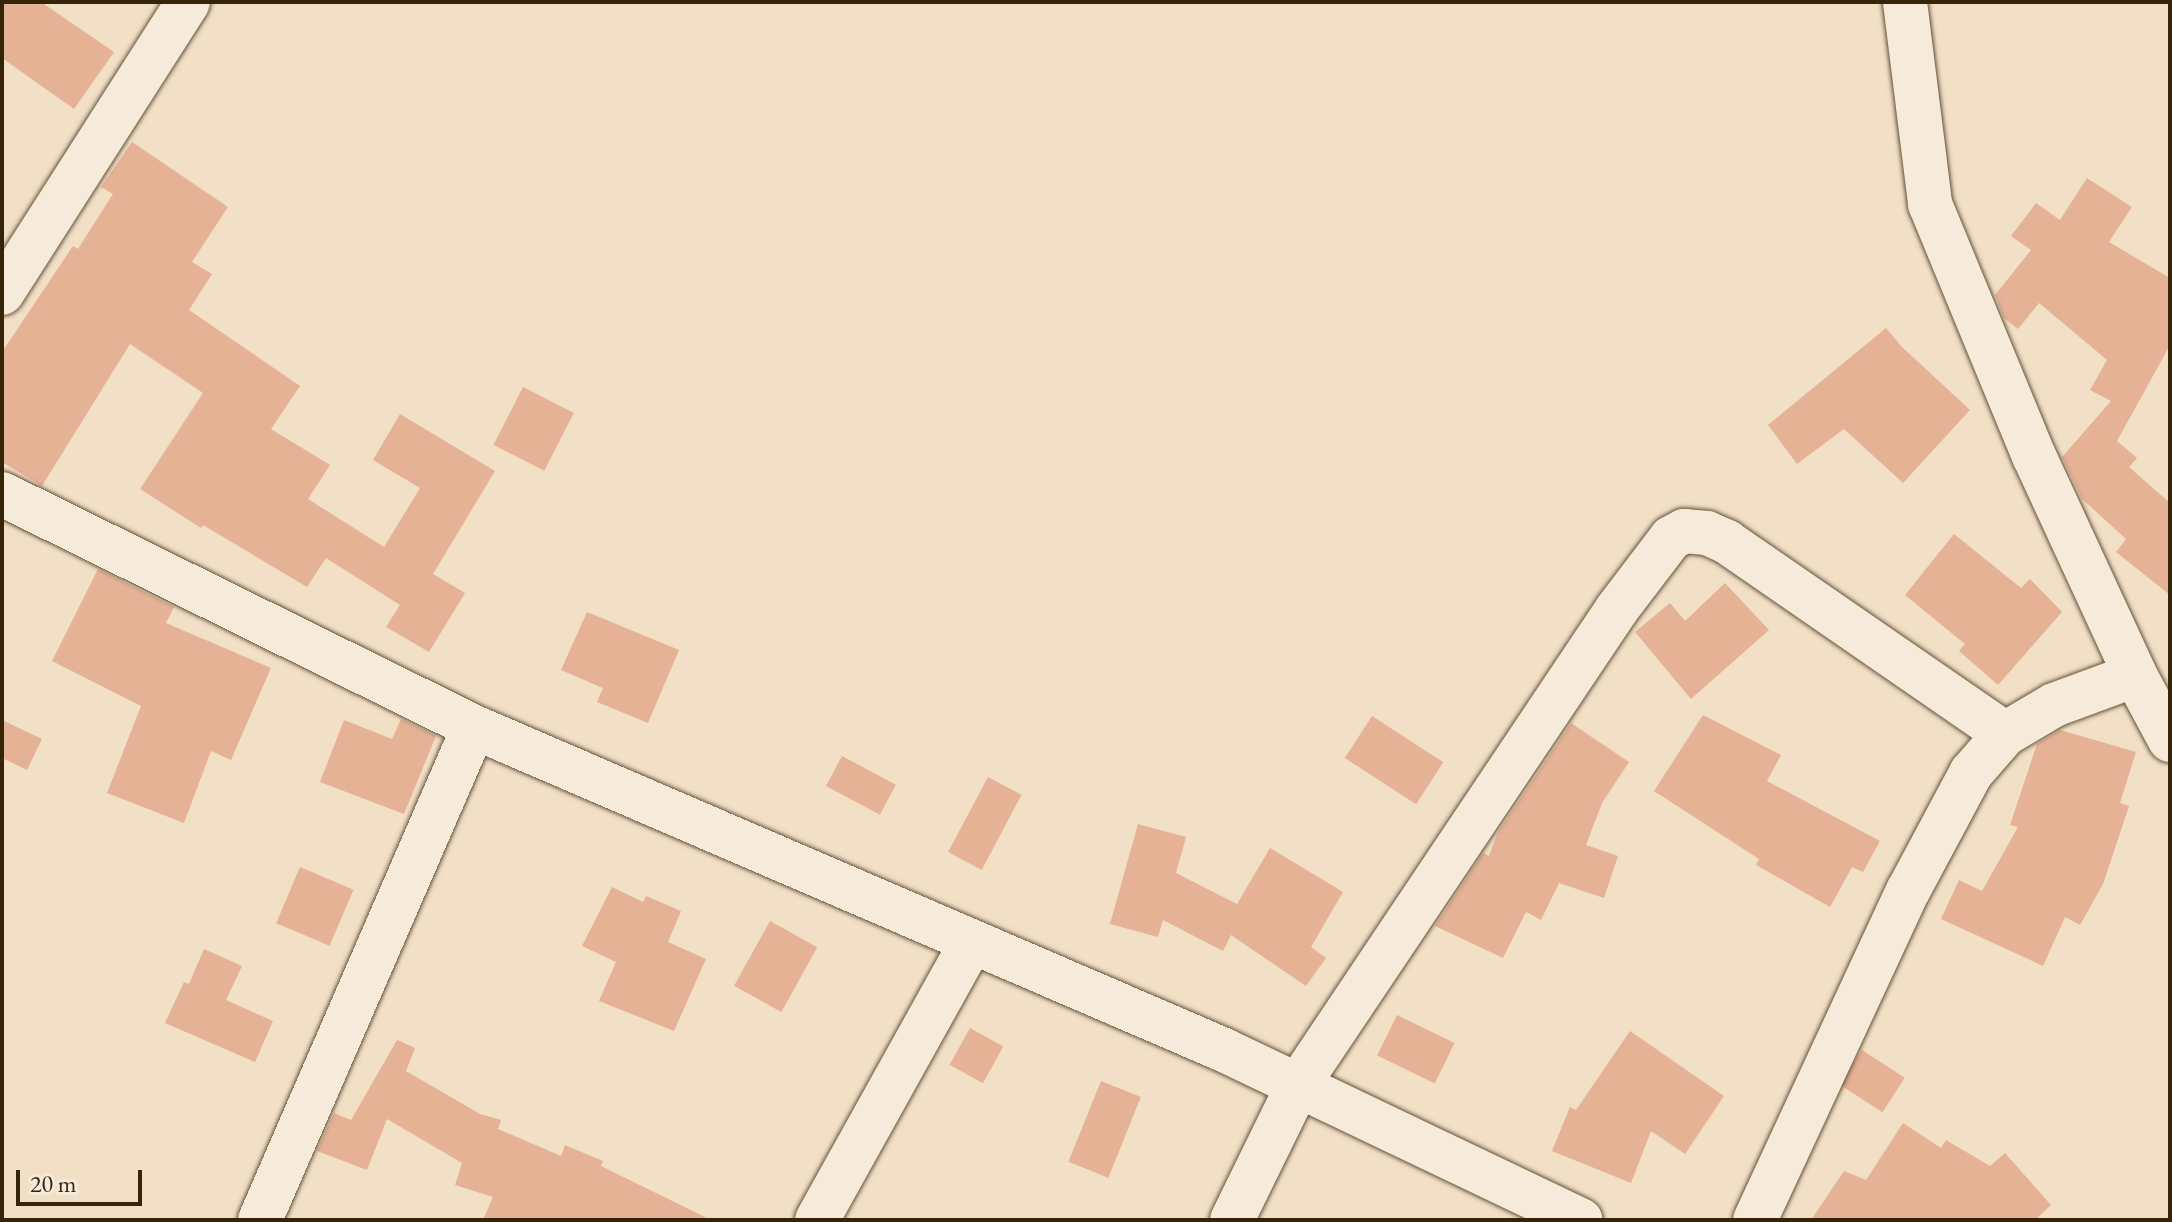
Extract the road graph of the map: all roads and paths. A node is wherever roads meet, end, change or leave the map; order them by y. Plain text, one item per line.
1 (188, 2) edge
2 (1905, 2) edge
3 (2, 293) edge
4 (2, 494) edge
5 (2157, 702) edge
6 (474, 727) junction
7 (2005, 734) junction
8 (972, 942) junction
9 (1298, 1085) junction
10 (260, 1220) edge
11 (817, 1220) edge
12 (1232, 1220) edge
13 (1581, 1220) edge
14 (1755, 1220) edge

1 - 3 street
2 - 5 street
4 - 6 street
5 - 7 street
6 - 8 street
6 - 10 street
7 - 9 street
7 - 14 street
8 - 9 street
8 - 11 street
9 - 12 street
9 - 13 street

